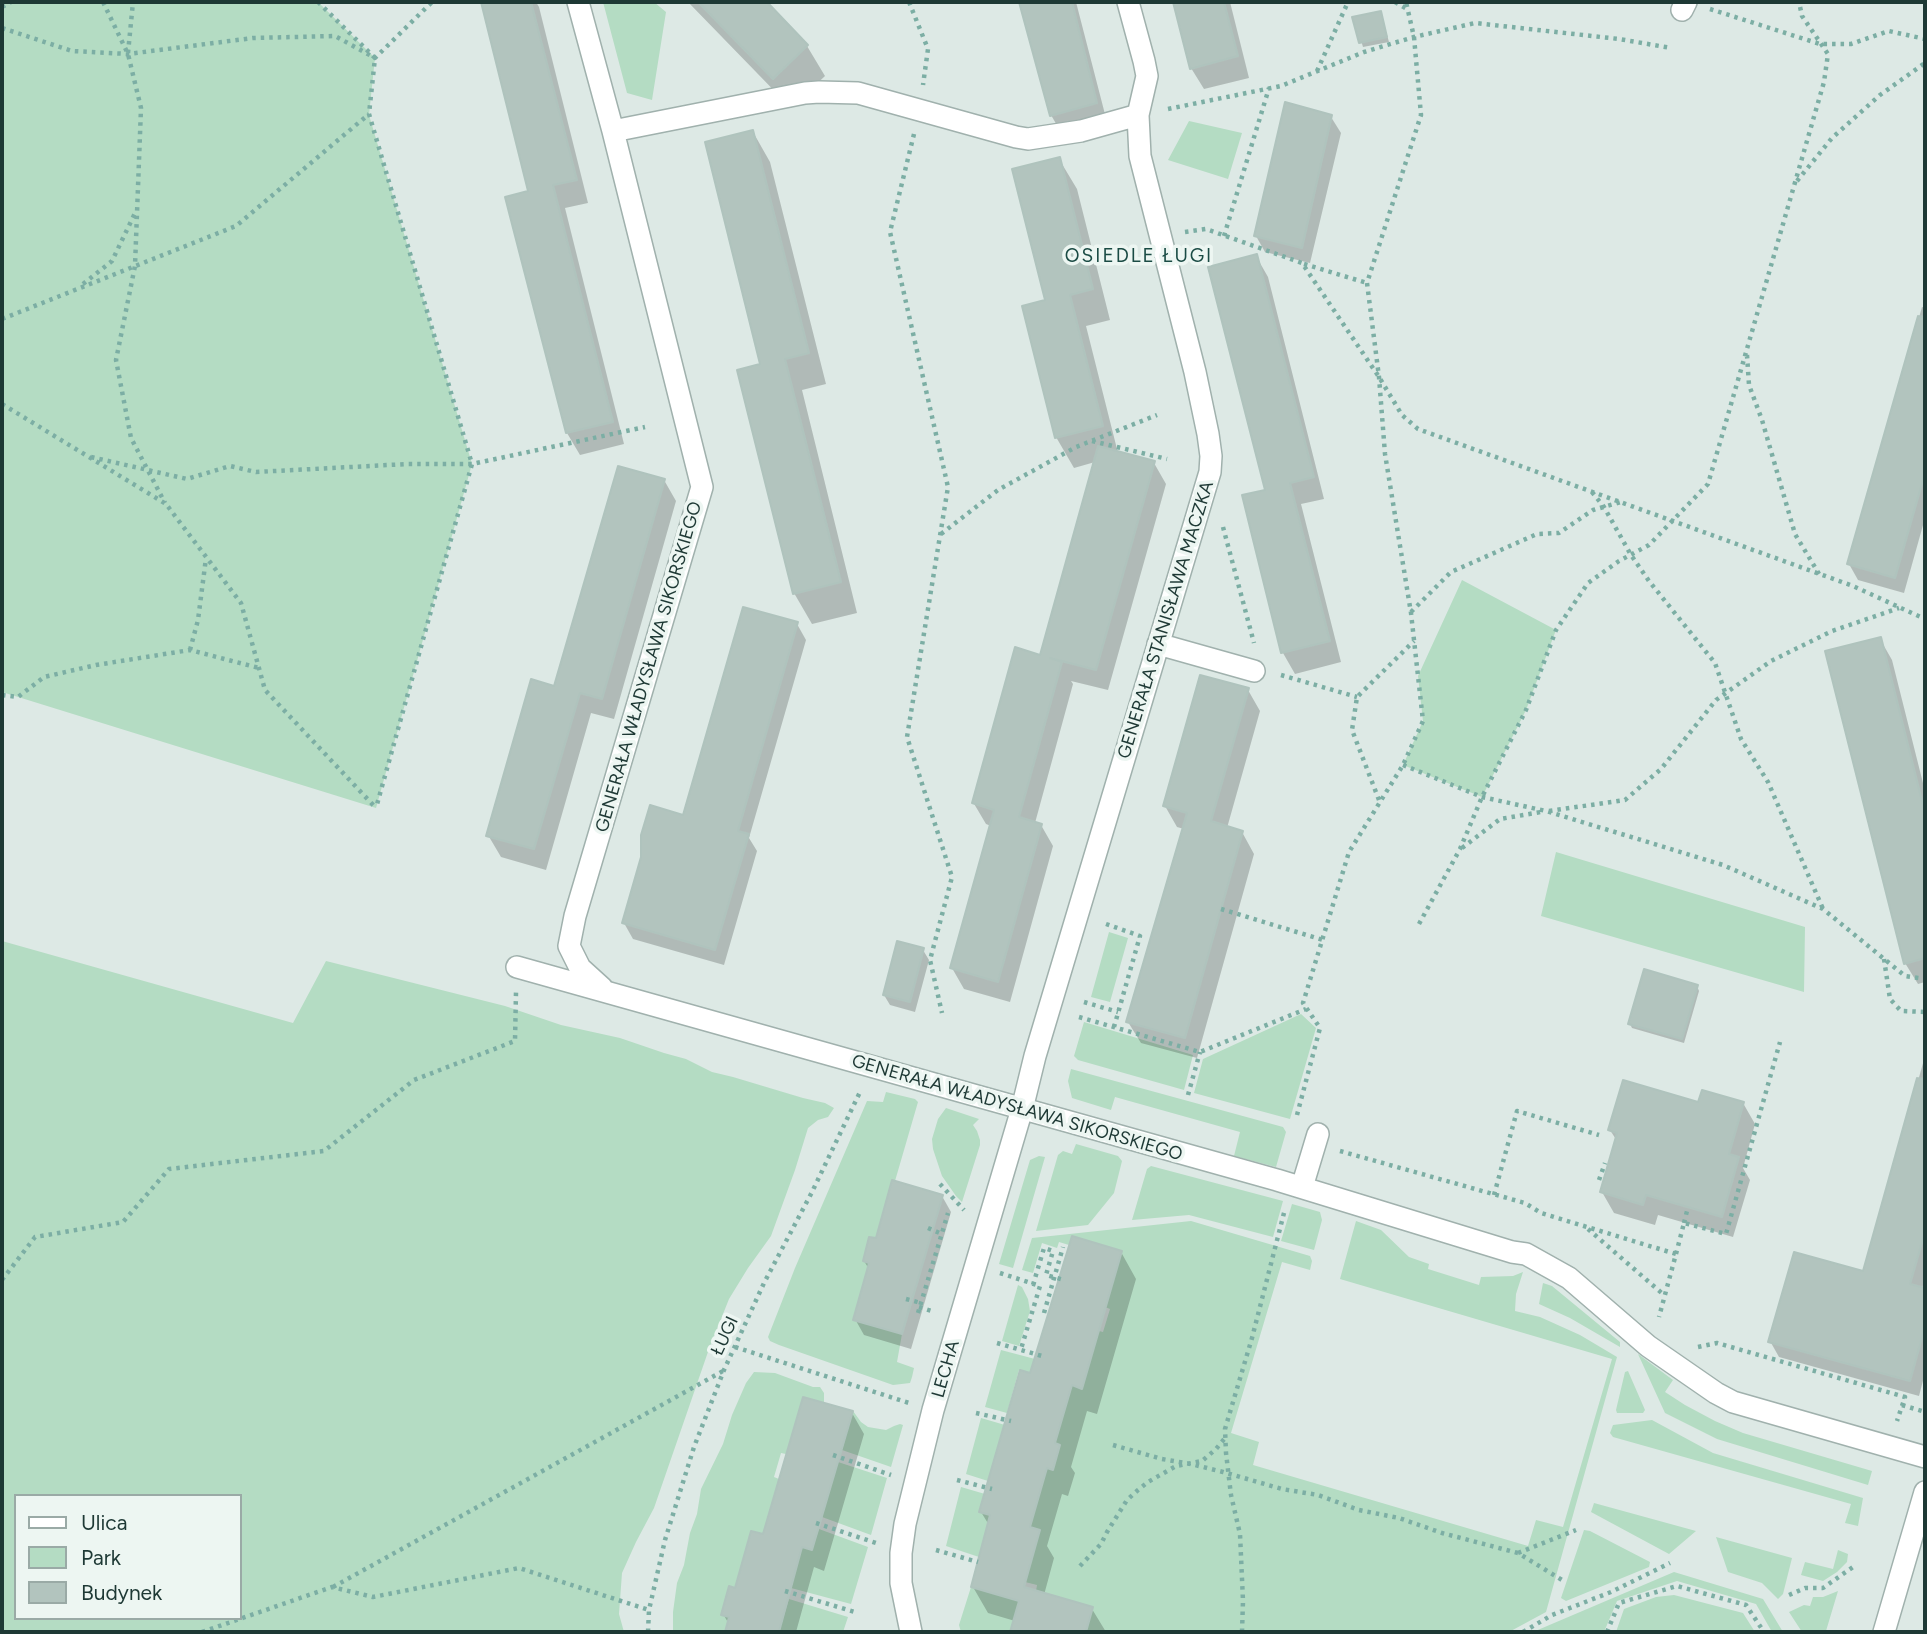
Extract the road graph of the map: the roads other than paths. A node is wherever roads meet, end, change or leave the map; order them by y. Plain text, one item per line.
1 (578, 2) edge
2 (1128, 2) edge
3 (1138, 115) junction
4 (613, 131) junction
5 (1158, 645) junction
6 (1254, 671) dead end
7 (517, 967) road end
8 (608, 992) junction
9 (1022, 1109) junction
10 (1317, 1139) road end
11 (1302, 1188) junction
12 (1925, 1457) edge
13 (1925, 1492) edge
14 (911, 1632) edge
15 (1884, 1632) edge

1 - 4 street, GENERAŁA WŁADYSŁAWA SIKORSKIEGO
2 - 3 street, GENERAŁA STANISŁAWA MACZKA
3 - 4 street
3 - 5 street, GENERAŁA STANISŁAWA MACZKA
4 - 8 street, GENERAŁA WŁADYSŁAWA SIKORSKIEGO
5 - 6 street
5 - 9 street, GENERAŁA STANISŁAWA MACZKA
7 - 8 street, GENERAŁA WŁADYSŁAWA SIKORSKIEGO
8 - 9 street, GENERAŁA WŁADYSŁAWA SIKORSKIEGO
9 - 11 street, GENERAŁA WŁADYSŁAWA SIKORSKIEGO
9 - 14 street, LECHA
10 - 11 street
11 - 12 street, GENERAŁA WŁADYSŁAWA SIKORSKIEGO
13 - 15 street

